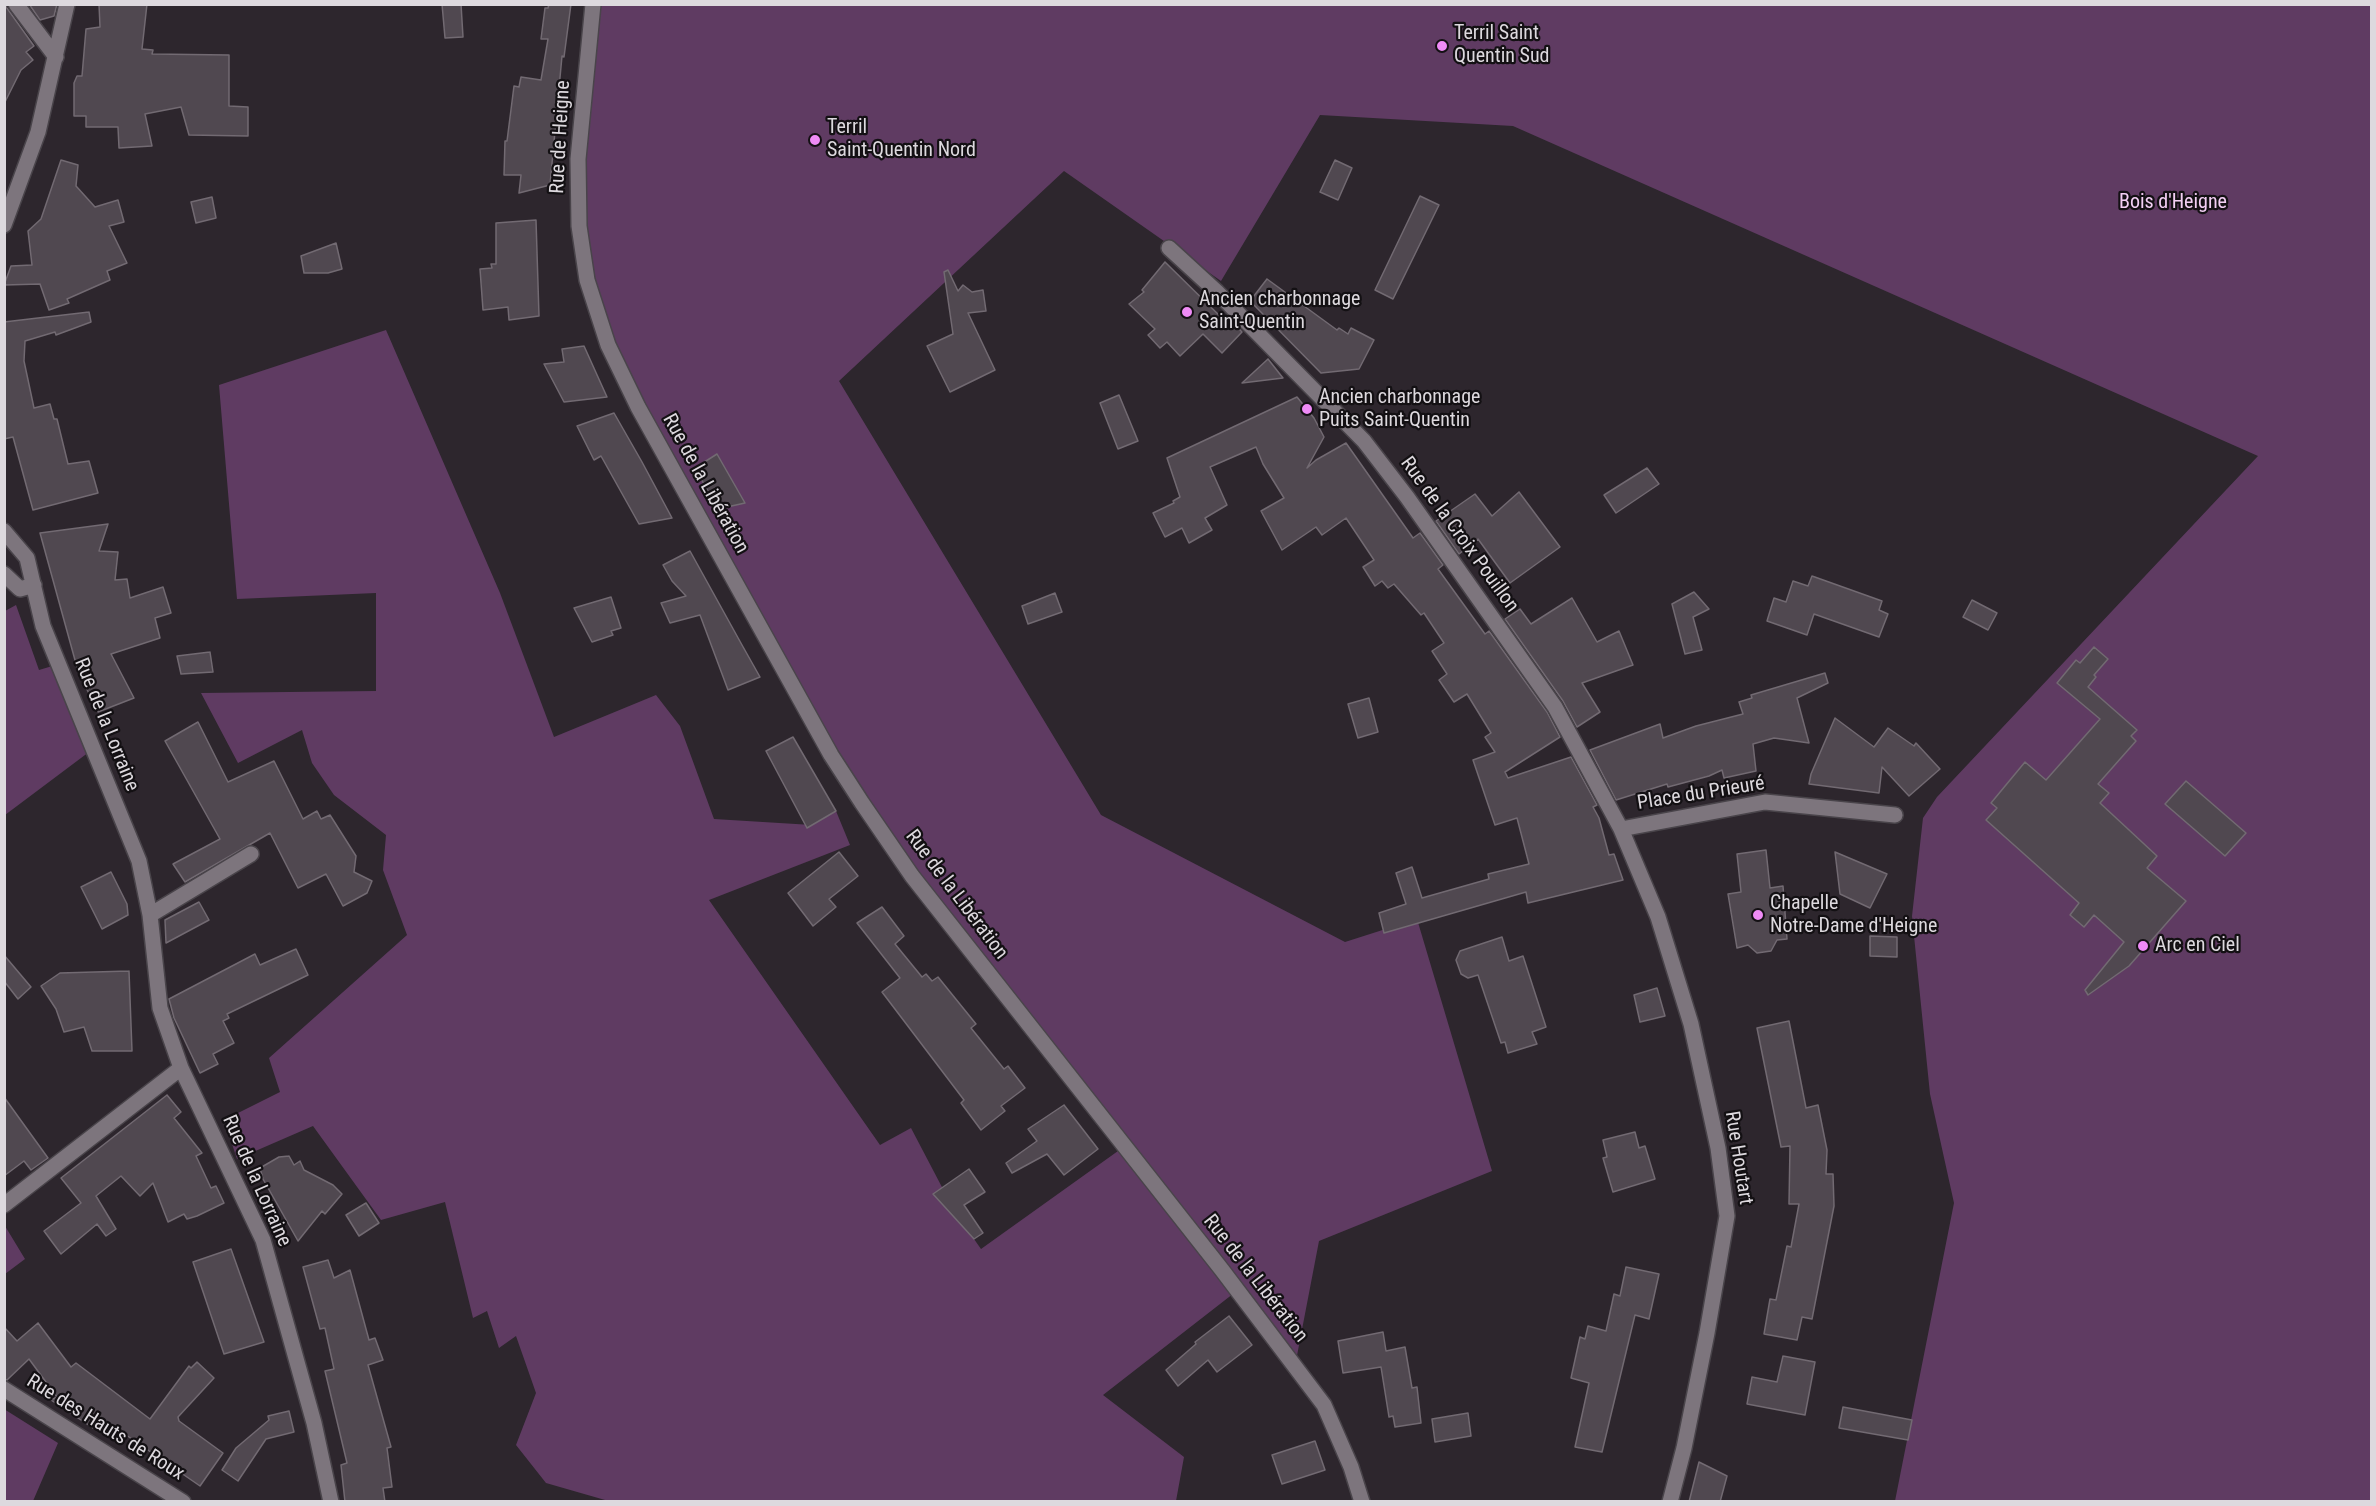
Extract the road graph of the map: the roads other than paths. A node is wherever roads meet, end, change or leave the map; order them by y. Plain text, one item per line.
1 (16, 4) edge
2 (67, 4) edge
3 (593, 4) edge
4 (56, 57) junction
5 (4, 225) edge
6 (1168, 248) dead end
7 (585, 271) joint
8 (4, 531) edge
9 (4, 574) edge
10 (34, 585) junction
11 (1895, 815) dead end
12 (1621, 829) junction
13 (251, 854) dead end
14 (150, 915) junction
15 (181, 1068) junction
16 (4, 1205) edge
17 (4, 1389) edge
18 (183, 1502) edge
19 (331, 1502) edge
20 (1362, 1502) edge
21 (1670, 1502) edge

1 - 4 street
2 - 4 street
3 - 7 street, Rue de Heigne
4 - 5 street
6 - 12 street, Rue de la Croix Pouillon
7 - 20 street, Rue de la Libération
8 - 10 street, Rue de la Lorraine
9 - 10 street
10 - 14 street, Rue de la Lorraine
11 - 12 street, Place du Prieuré
12 - 21 street, Rue Houtart
13 - 14 street
14 - 15 street, Rue de la Lorraine
15 - 16 street
15 - 19 street, Rue de la Lorraine
17 - 18 street, Rue des Hauts de Roux

